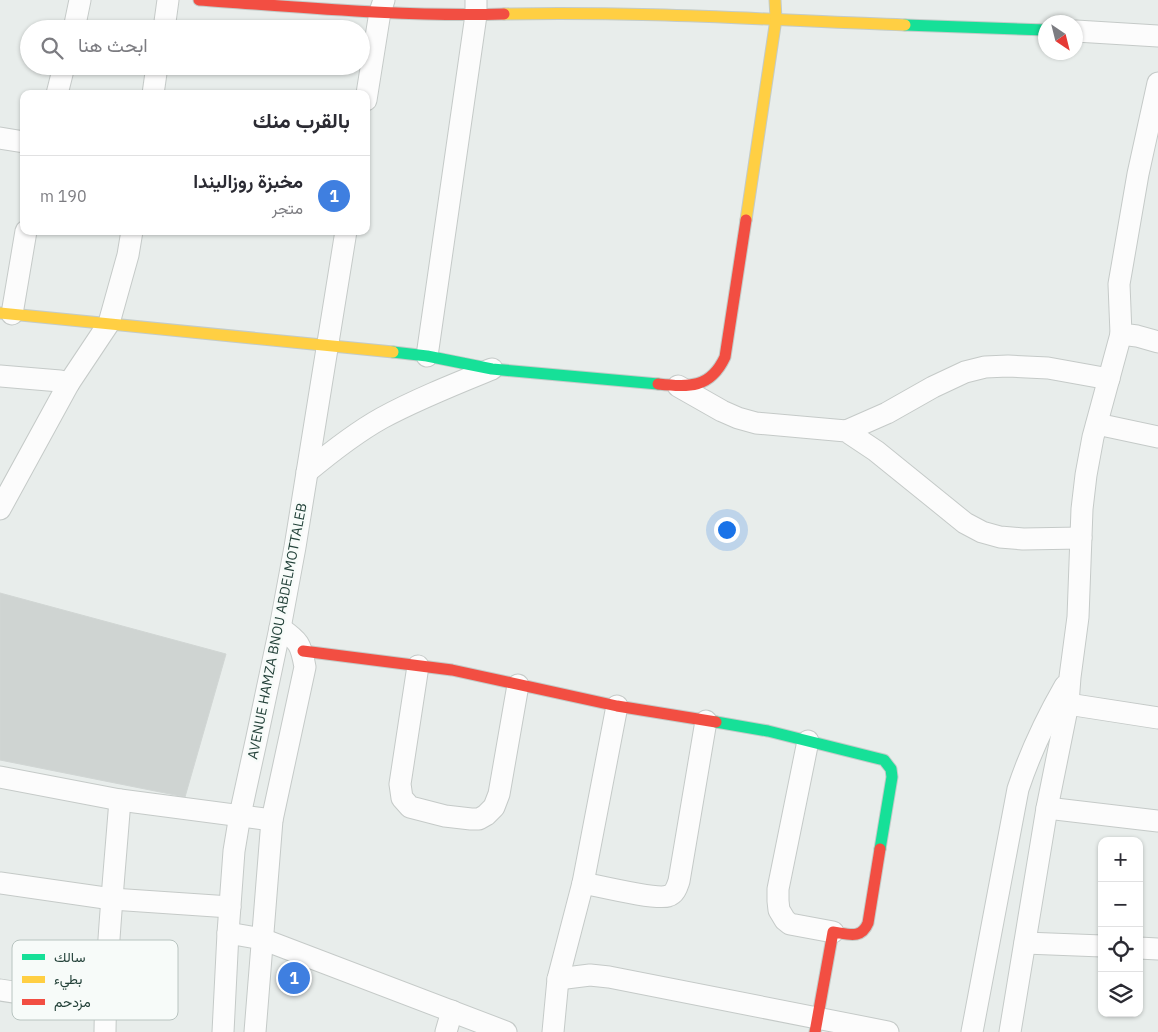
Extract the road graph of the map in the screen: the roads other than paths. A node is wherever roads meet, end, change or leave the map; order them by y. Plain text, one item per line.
1 (80, 0) edge
2 (168, 0) edge
3 (199, 0) edge
4 (775, 0) edge
5 (382, 6) edge
6 (476, 7) edge
7 (776, 19) junction
8 (76, 20) edge
9 (165, 20) edge
10 (1038, 30) edge
11 (1083, 31) edge
12 (1158, 36) edge
13 (62, 75) edge
14 (156, 75) edge
15 (1158, 83) edge
16 (58, 90) edge
17 (154, 90) edge
18 (368, 90) edge
19 (0, 138) edge
20 (20, 141) edge
21 (25, 235) edge
22 (131, 235) edge
23 (345, 235) edge
24 (6, 313) edge
25 (109, 323) junction
26 (1121, 334) junction
27 (1158, 342) edge
28 (328, 344) junction
29 (427, 356) junction
30 (492, 369) junction
31 (0, 376) edge
32 (1109, 379) junction
33 (70, 383) junction
34 (678, 386) junction
35 (1097, 424) junction
36 (846, 431) junction
37 (1158, 437) edge
38 (307, 472) junction
39 (0, 509) edge
40 (1081, 538) junction
41 (280, 628) junction
42 (303, 652) junction
43 (418, 666) junction
44 (1070, 677) junction
45 (518, 685) junction
46 (1068, 704) junction
47 (617, 706) junction
48 (1158, 718) edge
49 (706, 721) junction
50 (808, 740) junction
51 (0, 777) edge
52 (120, 800) junction
53 (1046, 808) junction
54 (240, 815) junction
55 (272, 820) junction
56 (1158, 821) edge
57 (0, 883) edge
58 (583, 883) junction
59 (112, 899) junction
60 (230, 907) junction
61 (833, 932) junction
62 (228, 933) junction
63 (262, 938) junction
64 (110, 940) edge
65 (1026, 943) junction
66 (1098, 946) edge
67 (1143, 948) edge
68 (1158, 949) edge
69 (558, 979) junction
70 (452, 1011) junction
71 (816, 1025) edge
72 (223, 1032) edge
73 (255, 1032) edge
74 (446, 1032) edge
75 (506, 1032) edge
76 (553, 1032) edge
77 (888, 1032) edge
78 (972, 1032) edge
79 (1010, 1032) edge

1 - 8 street
2 - 9 street
3 - 5 street
4 - 7 street
5 - 6 street
5 - 18 street
6 - 7 street
6 - 29 street
7 - 10 street
7 - 34 street
11 - 12 street
13 - 16 street
14 - 17 street
15 - 26 street
19 - 20 street
21 - 24 street
22 - 25 street
23 - 28 street, AVENUE HAMZA BNOU ABDELMOTTALEB
24 - 25 street
25 - 28 street
25 - 33 street
26 - 27 street
26 - 32 street
28 - 29 street
28 - 38 street, AVENUE HAMZA BNOU ABDELMOTTALEB
29 - 30 street
30 - 34 street
30 - 38 street
31 - 33 street
32 - 35 street
32 - 36 street
33 - 39 street
34 - 36 street
35 - 37 street
35 - 40 street
36 - 40 street
38 - 41 street, AVENUE HAMZA BNOU ABDELMOTTALEB
40 - 44 street
41 - 42 street
41 - 54 street, AVENUE HAMZA BNOU ABDELMOTTALEB
42 - 43 street
42 - 55 street
43 - 45 street
43 - 45 street
44 - 46 street
44 - 78 street
45 - 47 street
46 - 48 street
46 - 53 street
47 - 49 street
47 - 58 street
49 - 50 street
49 - 58 street
50 - 61 street
50 - 61 street
51 - 52 street
52 - 54 street
52 - 59 street
53 - 56 street
53 - 65 street
54 - 55 street
54 - 60 street, AVENUE HAMZA BNOU ABDELMOTTALEB
55 - 63 street
57 - 59 street
58 - 69 street
59 - 60 street
59 - 64 street
60 - 62 street, AVENUE HAMZA BNOU ABDELMOTTALEB
61 - 71 street
62 - 63 street
62 - 72 street, AVENUE HAMZA BNOU ABDELMOTTALEB
63 - 70 street
63 - 73 street
65 - 66 street
65 - 79 street
67 - 68 street
69 - 71 street
69 - 76 street
70 - 74 street
70 - 75 street
71 - 77 street

